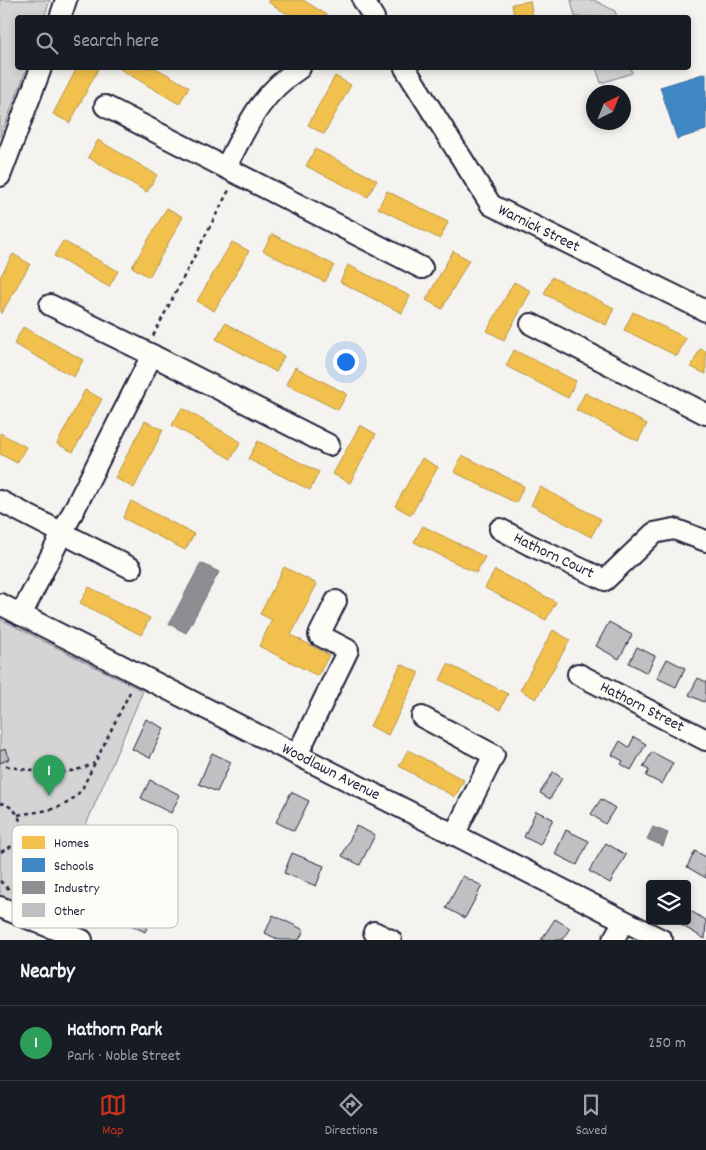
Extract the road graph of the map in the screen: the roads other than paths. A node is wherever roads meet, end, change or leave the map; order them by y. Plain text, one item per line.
1 (66, 0) edge
2 (363, 0) edge
3 (61, 15) edge
4 (372, 15) edge
5 (40, 70) edge
6 (297, 70) edge
7 (406, 70) edge
8 (105, 106) dead end
9 (232, 170) junction
10 (0, 176) edge
11 (422, 268) dead end
12 (50, 305) dead end
13 (706, 311) edge
14 (531, 324) dead end
15 (148, 353) junction
16 (706, 414) edge
17 (329, 445) dead end
18 (0, 501) edge
19 (500, 529) dead end
20 (62, 533) junction
21 (706, 541) edge
22 (130, 568) dead end
23 (336, 601) dead end
24 (0, 604) edge
25 (21, 615) junction
26 (578, 674) dead end
27 (422, 717) dead end
28 (706, 740) edge
29 (297, 755) junction
30 (454, 835) junction
31 (0, 908) edge
32 (12, 913) edge
33 (624, 921) junction
34 (51, 928) edge
35 (82, 940) edge
36 (613, 940) edge
37 (662, 940) edge

1 - 3 street
2 - 4 street
5 - 10 street
6 - 9 street
7 - 13 street, Warnick Street
8 - 9 street
9 - 11 street
12 - 15 street
14 - 16 street
15 - 17 street
15 - 20 street
18 - 20 street
19 - 21 street, Hathorn Court
20 - 22 street
20 - 25 street
23 - 29 street
24 - 25 street, Woodlawn Avenue
25 - 29 street, Woodlawn Avenue
26 - 28 street, Hathorn Street
27 - 30 street
29 - 30 street, Woodlawn Avenue
30 - 33 street, Woodlawn Avenue
31 - 32 street
33 - 36 street
33 - 37 street, Woodlawn Avenue
34 - 35 street

